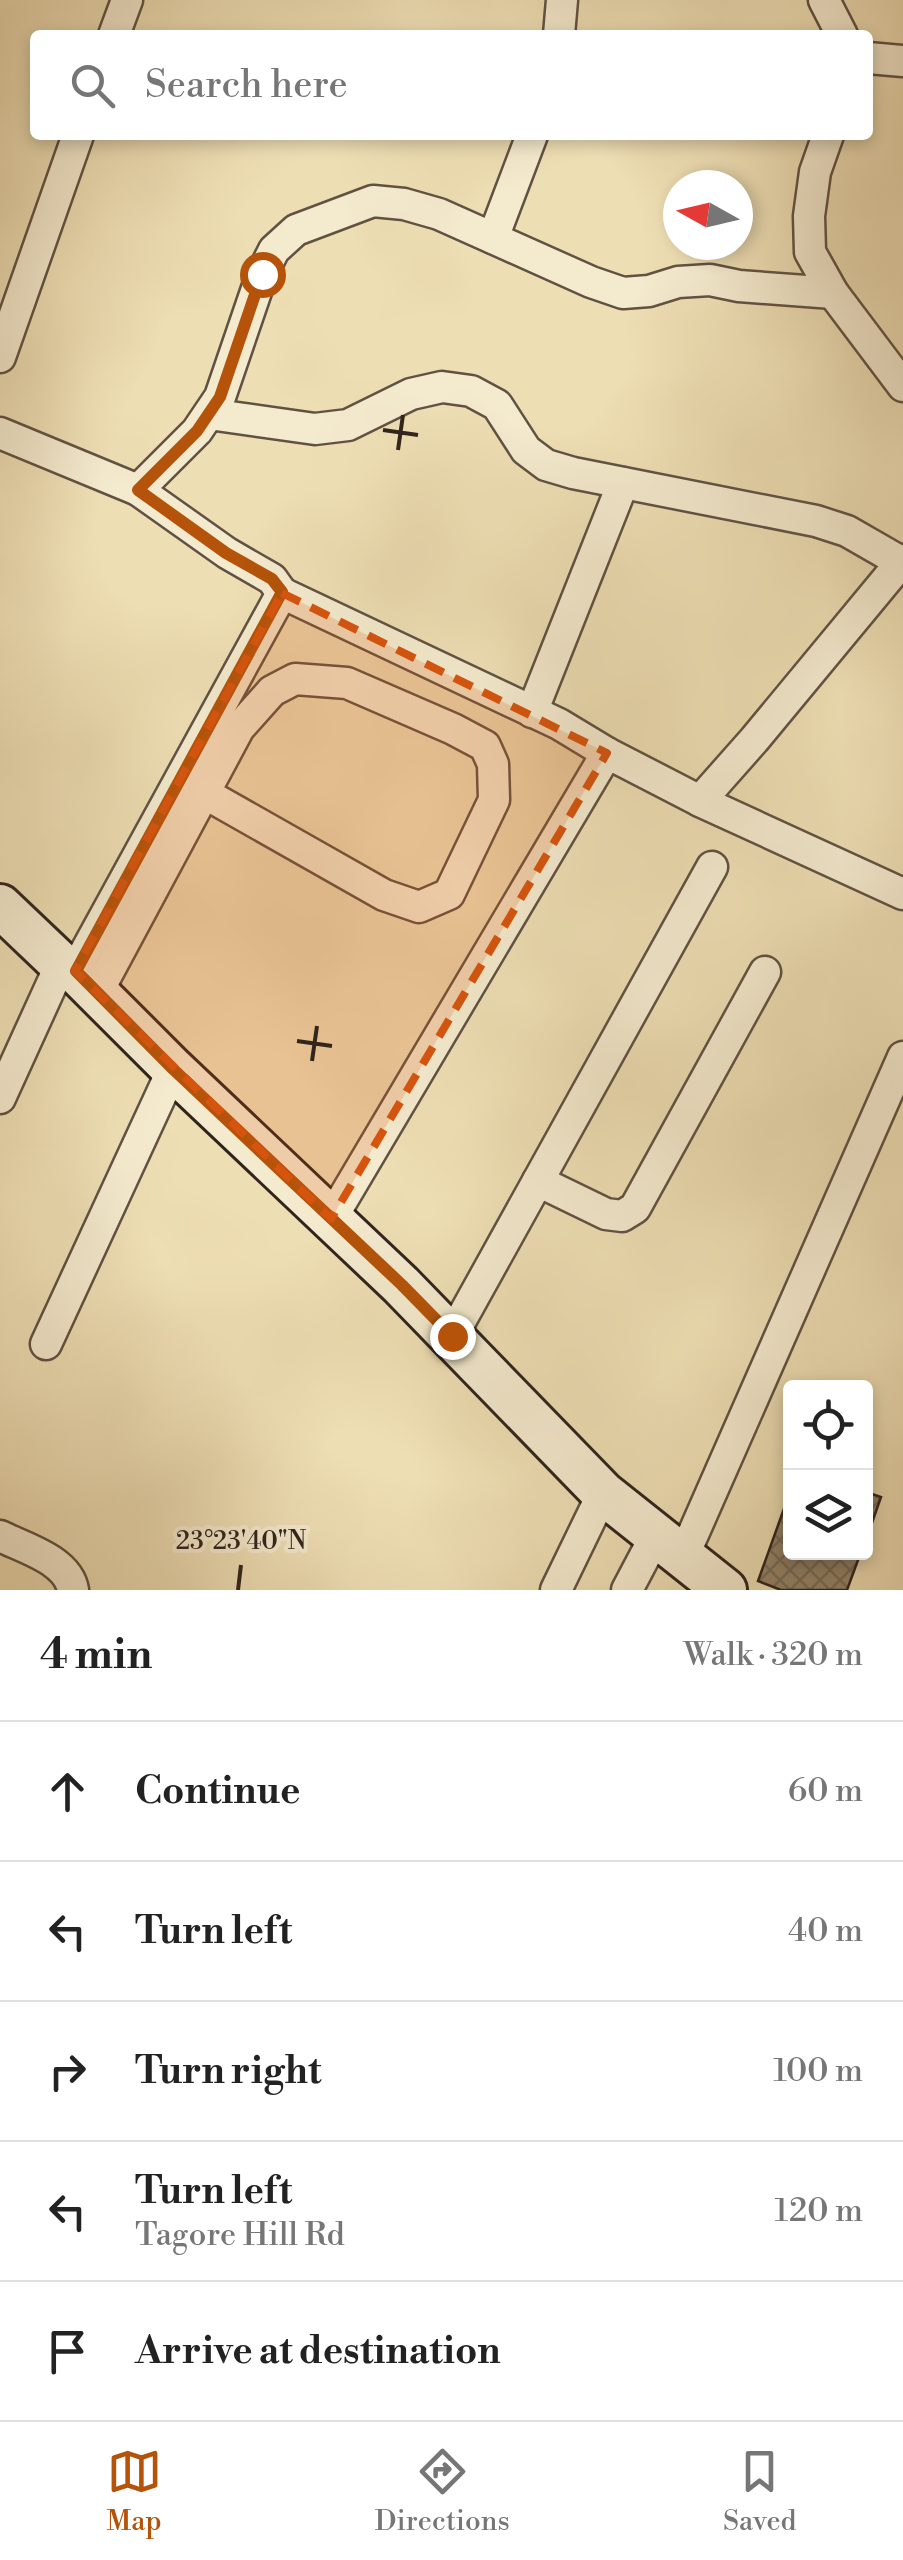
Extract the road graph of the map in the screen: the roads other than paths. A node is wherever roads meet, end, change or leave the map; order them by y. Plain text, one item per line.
1 (127, 0) edge
2 (562, 0) edge
3 (824, 0) edge
4 (116, 30) edge
5 (559, 30) edge
6 (839, 30) edge
7 (873, 59) edge
8 (903, 62) edge
9 (76, 140) edge
10 (530, 140) edge
11 (826, 140) edge
12 (492, 238) junction
13 (833, 293) junction
14 (0, 358) edge
15 (903, 386) edge
16 (209, 414) junction
17 (0, 433) edge
18 (622, 483) junction
19 (138, 490) junction
20 (902, 560) edge
21 (282, 592) junction
22 (532, 712) junction
23 (608, 753) junction
24 (204, 794) junction
25 (700, 801) junction
26 (712, 867) dead end
27 (903, 894) edge
28 (0, 906) edge
29 (765, 972) dead end
30 (78, 976) junction
31 (903, 1056) edge
32 (173, 1069) junction
33 (0, 1098) edge
34 (538, 1182) junction
35 (332, 1219) junction
36 (452, 1336) junction
37 (46, 1344) dead end
38 (603, 1493) junction
39 (0, 1536) edge
40 (670, 1546) junction
41 (73, 1590) edge
42 (556, 1590) edge
43 (627, 1590) edge
44 (725, 1590) edge

1 - 4 street
2 - 5 street
3 - 6 street
7 - 8 street
9 - 14 street
10 - 12 street
11 - 13 street
12 - 13 street
12 - 16 street
13 - 15 street
16 - 18 street
16 - 19 street
17 - 19 street
18 - 20 street
18 - 22 street
19 - 21 street
20 - 25 street
21 - 22 street
21 - 30 street
22 - 23 street
23 - 25 street
23 - 35 street
24 - 24 street
24 - 30 street
25 - 27 street
26 - 34 street
28 - 30 main road
29 - 34 street
30 - 32 main road
30 - 33 street
31 - 40 street
32 - 35 main road
32 - 37 street
34 - 36 street
35 - 36 main road
36 - 38 main road
38 - 40 main road
38 - 42 street
39 - 41 street
40 - 43 street
40 - 44 main road

